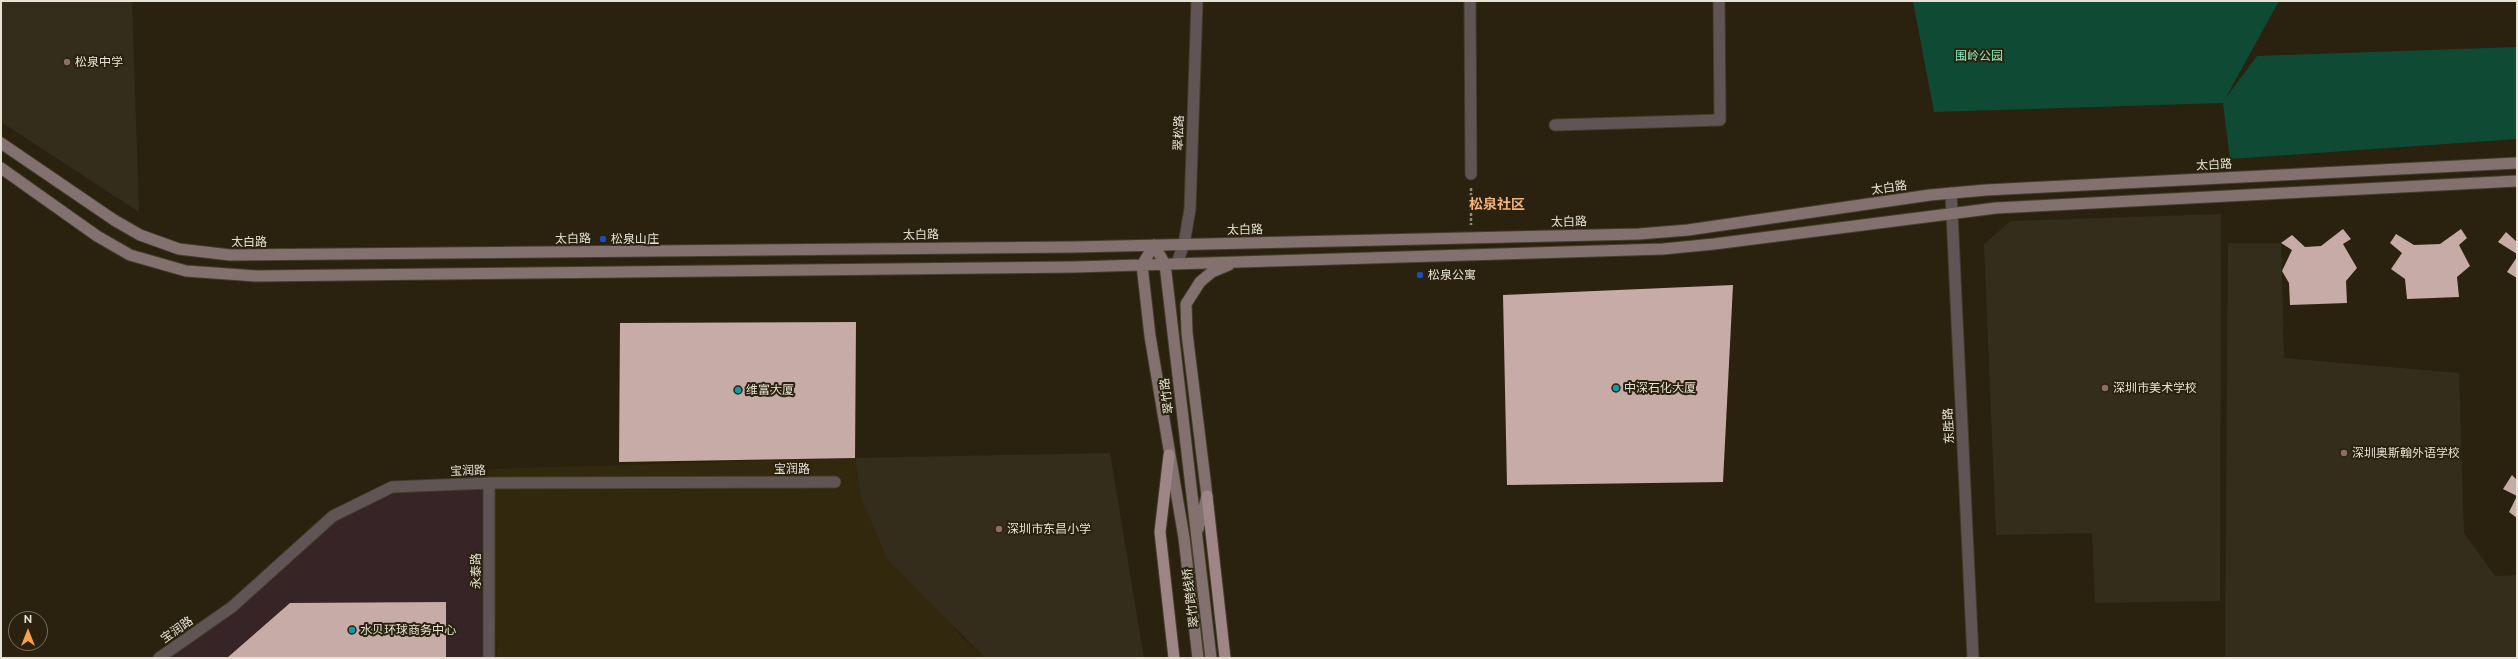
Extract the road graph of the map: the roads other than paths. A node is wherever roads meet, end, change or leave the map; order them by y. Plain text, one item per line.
1 (1197, 1) edge
2 (1470, 1) edge
3 (1719, 1) edge
4 (1555, 126) dead end
5 (1, 143) edge
6 (2517, 163) edge
7 (1, 168) edge
8 (1471, 174) road end
9 (2517, 181) edge
10 (1951, 193) junction
11 (1951, 213) junction
12 (1184, 244) junction
13 (1154, 245) junction
14 (1244, 261) junction
15 (1177, 263) junction
16 (1164, 264) junction
17 (1142, 265) junction
18 (1169, 455) junction
19 (835, 482) dead end
20 (489, 483) junction
21 (1207, 496) junction
22 (1196, 536) junction
23 (1184, 538) joint
24 (159, 658) edge
25 (489, 658) edge
26 (1174, 658) edge
27 (1198, 658) edge
28 (1211, 658) edge
29 (1225, 658) edge
30 (1973, 658) edge

1 - 12 street, 翠松路
2 - 8 street
3 - 4 street
5 - 13 main road, 太白路
6 - 10 main road, 太白路
7 - 17 main road
9 - 11 main road
10 - 11 street, 东胜路
10 - 12 main road, 太白路
11 - 14 main road
11 - 30 street, 东胜路
12 - 13 main road, 太白路
12 - 15 street, 翠松路
13 - 16 main road, 翠竹路
13 - 17 main road
14 - 15 main road
14 - 21 main road
15 - 16 main road
16 - 17 main road
16 - 22 main road, 翠竹路
17 - 18 main road, 翠竹路
18 - 23 main road, 翠竹路
18 - 26 main road
19 - 20 street, 宝润路
20 - 24 street, 宝润路
20 - 25 street, 永泰路
21 - 22 main road
21 - 29 main road
22 - 28 main road, 翠竹跨线桥
23 - 27 main road, 翠竹跨线桥

